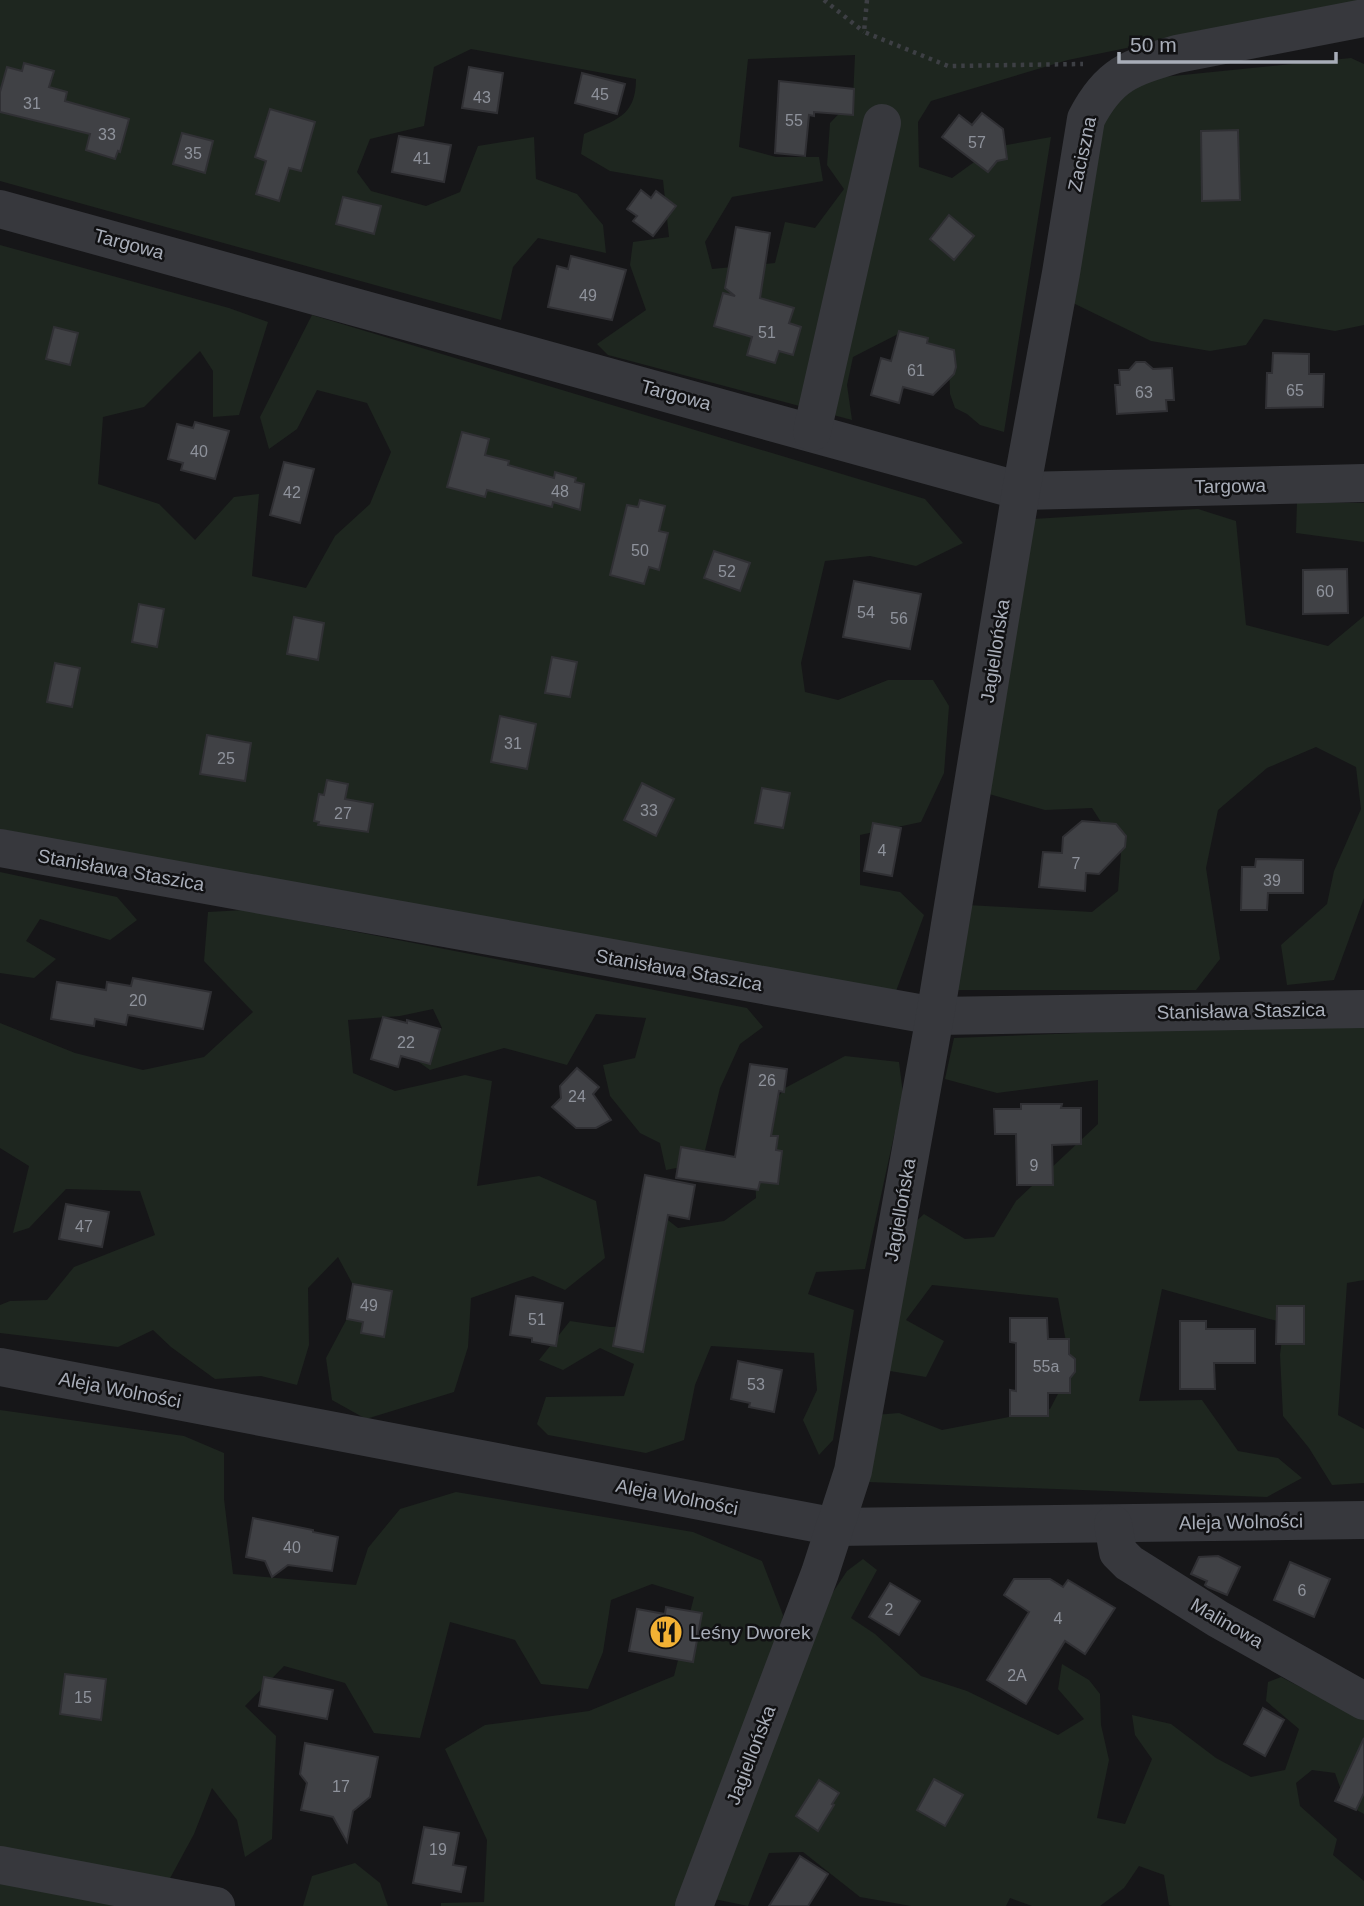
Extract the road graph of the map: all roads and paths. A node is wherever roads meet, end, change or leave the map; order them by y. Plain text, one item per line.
1 (824, 0) edge
2 (867, 0) edge
3 (1364, 18) edge
4 (864, 32) junction
5 (1094, 64) dead end
6 (882, 123) dead end
7 (0, 209) edge
8 (812, 432) junction
9 (1364, 483) edge
10 (1021, 491) junction
11 (0, 848) edge
12 (1364, 1009) edge
13 (935, 1016) junction
14 (0, 1367) edge
15 (1364, 1520) edge
16 (1113, 1524) junction
17 (836, 1527) junction
18 (1364, 1701) edge
19 (0, 1865) edge
20 (216, 1906) edge
21 (694, 1906) edge

1 - 4 path
2 - 4 path
3 - 10 street, Zaciszna
4 - 5 path
6 - 8 street
7 - 8 street, Targowa
8 - 10 street, Targowa
9 - 10 street, Targowa
10 - 13 street, Jagiellońska
11 - 13 street, Stanisława Staszica
12 - 13 street, Stanisława Staszica
13 - 17 street, Jagiellońska
14 - 17 street, Aleja Wolności
15 - 16 street, Aleja Wolności
16 - 17 street, Aleja Wolności
16 - 18 street, Malinowa
17 - 21 street, Jagiellońska
19 - 20 street

